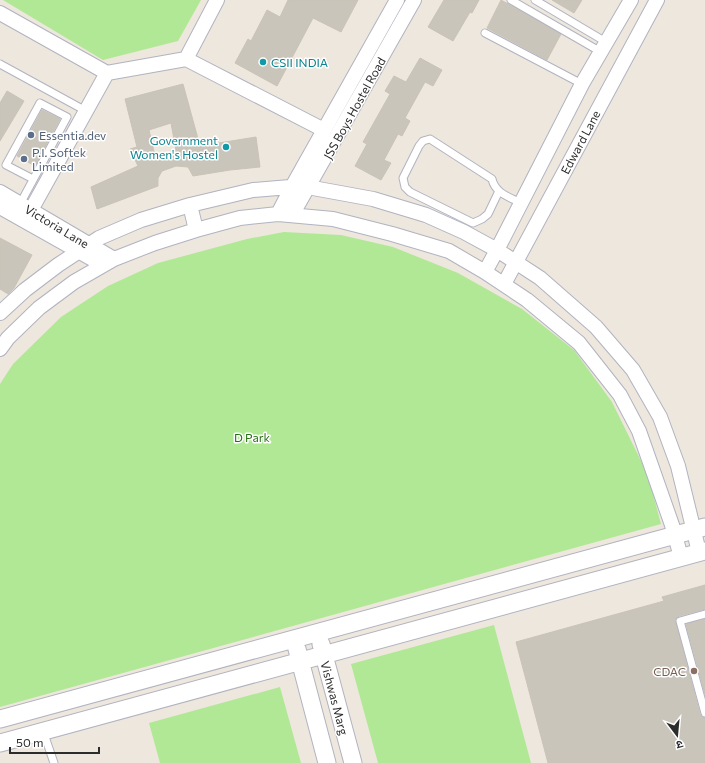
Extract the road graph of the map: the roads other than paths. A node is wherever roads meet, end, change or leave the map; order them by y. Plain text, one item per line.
1 (217, 0) edge
2 (397, 0) edge
3 (414, 0) edge
4 (511, 0) edge
5 (535, 0) edge
6 (657, 0) edge
7 (626, 1) edge
8 (0, 13) edge
9 (485, 33) dead end
10 (604, 47) junction
11 (186, 59) junction
12 (0, 64) edge
13 (107, 73) junction
14 (582, 84) junction
15 (86, 110) junction
16 (324, 130) junction
17 (33, 179) junction
18 (309, 186) junction
19 (292, 187) junction
20 (499, 191) junction
21 (0, 192) edge
22 (521, 203) junction
23 (190, 205) junction
24 (0, 206) edge
25 (25, 207) junction
26 (278, 214) junction
27 (292, 215) junction
28 (196, 230) junction
29 (83, 248) junction
30 (497, 250) junction
31 (108, 262) junction
32 (516, 262) junction
33 (485, 272) junction
34 (504, 284) junction
35 (0, 313) edge
36 (0, 349) edge
37 (699, 528) edge
38 (674, 535) junction
39 (702, 551) edge
40 (681, 557) junction
41 (705, 614) edge
42 (318, 632) junction
43 (294, 639) junction
44 (324, 654) junction
45 (300, 661) junction
46 (705, 713) edge
47 (0, 719) edge
48 (43, 730) junction
49 (0, 743) edge
50 (54, 763) edge
51 (328, 763) edge
52 (353, 763) edge

1 - 11 street
2 - 16 street, JSS Boys Hostel Road
3 - 18 street, JSS Boys Hostel Road
4 - 10 lane
5 - 10 lane
6 - 32 street, Edward Lane
7 - 10 street, Edward Lane
8 - 13 street
9 - 14 lane
10 - 14 street, Edward Lane
11 - 13 street
11 - 16 street
12 - 15 lane
13 - 15 street
14 - 22 street, Edward Lane
15 - 25 street
16 - 19 street, JSS Boys Hostel Road
17 - 17 lane
17 - 25 lane
18 - 19 street
18 - 27 street, JSS Boys Hostel Road
18 - 30 street
19 - 23 street
19 - 26 street, JSS Boys Hostel Road
20 - 20 lane
20 - 22 lane
21 - 25 street, Victoria Lane
22 - 30 street, Edward Lane
23 - 28 street
23 - 29 street
24 - 29 street, Victoria Lane
25 - 29 street, Victoria Lane
26 - 27 street
26 - 28 street
27 - 33 street
28 - 31 street
29 - 31 street, Victoria Lane
29 - 35 street
30 - 32 street
30 - 33 street, Edward Lane
31 - 36 street
32 - 34 street, Edward Lane
32 - 37 street
33 - 34 street
34 - 38 street
37 - 38 street
37 - 39 street
38 - 40 street
38 - 42 street
39 - 40 street
40 - 44 street
41 - 46 lane
42 - 43 street
42 - 44 street, Vishwas Marg
43 - 45 street, Vishwas Marg
43 - 47 street
44 - 45 street
44 - 52 street, Vishwas Marg
45 - 48 street
45 - 51 street, Vishwas Marg
48 - 49 street
48 - 50 lane

